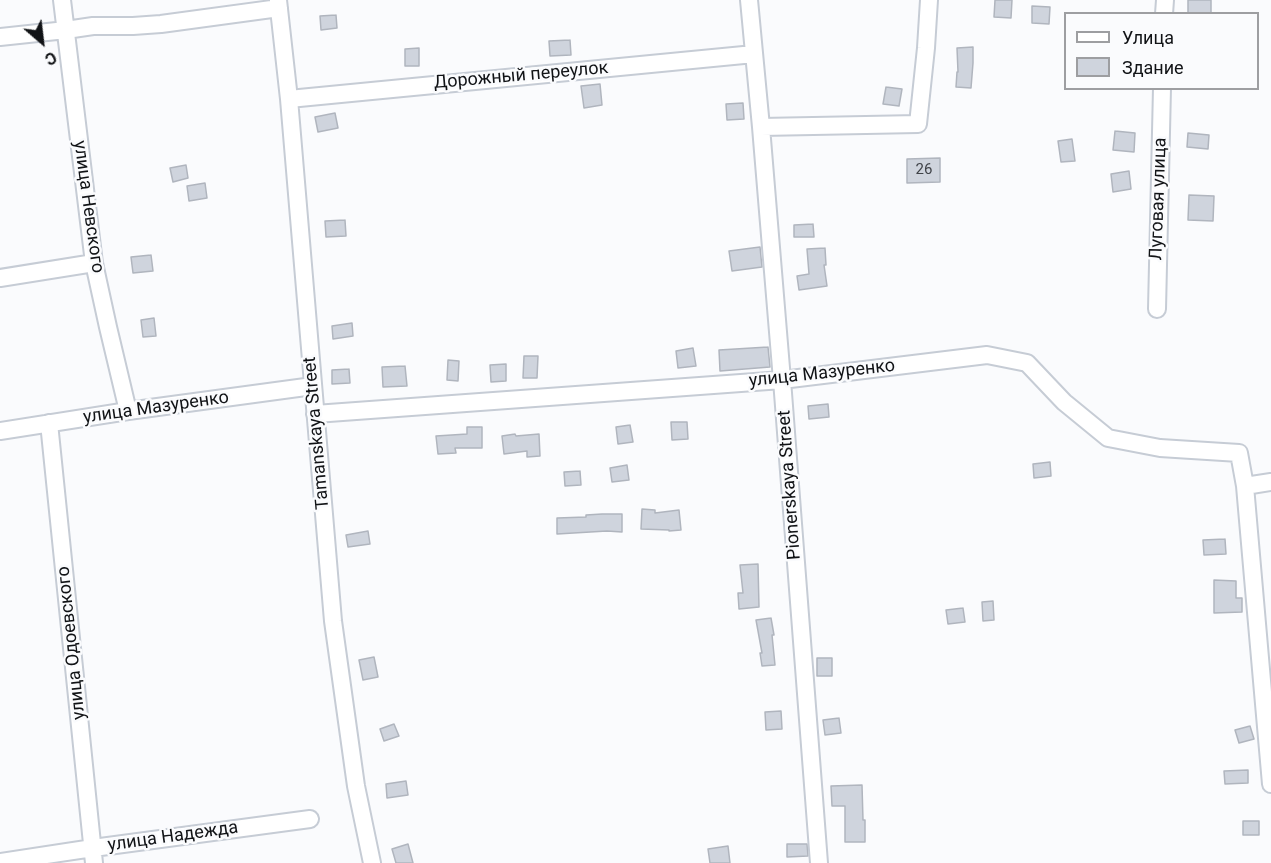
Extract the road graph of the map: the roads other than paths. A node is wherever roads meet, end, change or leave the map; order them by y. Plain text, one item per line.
1 (62, 0) edge
2 (749, 0) edge
3 (929, 0) edge
4 (278, 4) edge
5 (66, 30) junction
6 (0, 37) edge
7 (754, 54) junction
8 (1162, 90) edge
9 (289, 99) junction
10 (761, 127) junction
11 (94, 263) junction
12 (0, 278) edge
13 (1156, 309) dead end
14 (782, 380) junction
15 (313, 386) junction
16 (128, 411) junction
17 (315, 414) junction
18 (49, 423) junction
19 (0, 431) edge
20 (1271, 482) edge
21 (1245, 486) junction
22 (1271, 784) edge
23 (310, 819) dead end
24 (94, 855) edge
25 (0, 862) edge
26 (372, 863) edge
27 (819, 863) edge

1 - 5 street, улица Невского
2 - 7 street, Pionerskaya Street
3 - 10 street
4 - 5 street
4 - 9 street, Tamanskaya Street
5 - 6 street
5 - 11 street, улица Невского
7 - 9 street, Дорожный переулок
7 - 10 street, Pionerskaya Street
8 - 13 street, Луговая улица
9 - 15 street, Tamanskaya Street
10 - 14 street, Pionerskaya Street
11 - 12 street
11 - 16 street, улица Невского
14 - 17 street, улица Мазуренко
14 - 21 street, улица Мазуренко
14 - 27 street, Pionerskaya Street
15 - 16 street, улица Мазуренко
15 - 17 street, Tamanskaya Street
16 - 18 street, улица Мазуренко
17 - 26 street, Tamanskaya Street
18 - 19 street, улица Мазуренко
18 - 24 street, улица Одоевского
20 - 21 street
21 - 22 street
23 - 24 street, улица Надежда
24 - 25 street, улица Надежда

